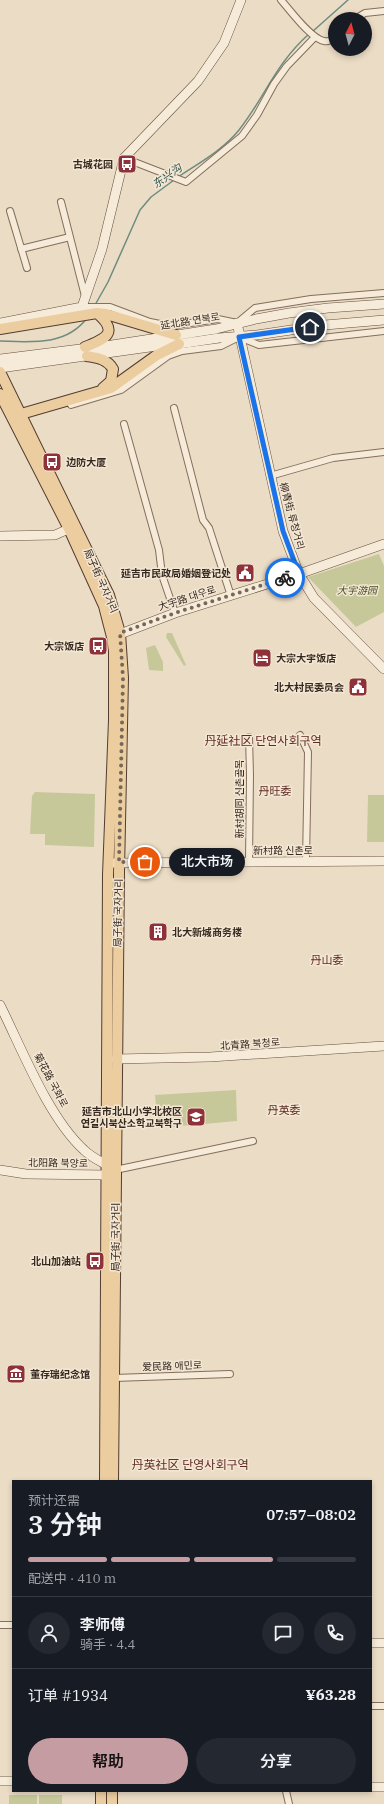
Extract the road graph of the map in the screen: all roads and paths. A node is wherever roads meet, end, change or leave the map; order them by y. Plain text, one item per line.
1 (241, 0) edge
2 (281, 0) edge
3 (384, 11) edge
4 (372, 12) edge
5 (314, 36) junction
6 (328, 40) edge
7 (124, 158) junction
8 (61, 202) dead end
9 (10, 211) dead end
10 (70, 237) junction
11 (21, 249) junction
12 (26, 268) dead end
13 (384, 293) edge
14 (384, 304) edge
15 (90, 307) junction
16 (384, 320) edge
17 (0, 323) edge
18 (237, 323) junction
19 (0, 329) edge
20 (384, 331) edge
21 (239, 337) junction
22 (177, 339) junction
23 (86, 352) junction
24 (0, 359) edge
25 (42, 359) junction
26 (0, 368) edge
27 (0, 372) edge
28 (0, 394) edge
29 (174, 408) dead end
30 (4, 411) edge
31 (21, 413) junction
32 (124, 424) dead end
33 (384, 452) edge
34 (270, 476) junction
35 (72, 527) junction
36 (0, 536) edge
37 (384, 544) edge
38 (299, 574) junction
39 (231, 596) junction
40 (175, 613) junction
41 (116, 635) junction
42 (384, 669) edge
43 (300, 735) dead end
44 (249, 737) dead end
45 (384, 860) edge
46 (249, 861) junction
47 (306, 861) junction
48 (114, 862) junction
49 (0, 1005) edge
50 (384, 1046) edge
51 (116, 1059) junction
52 (252, 1141) dead end
53 (0, 1170) edge
54 (110, 1170) junction
55 (230, 1374) dead end
56 (114, 1378) junction
57 (105, 1480) edge
58 (113, 1480) edge
59 (0, 1625) edge
60 (12, 1625) edge
61 (372, 1643) edge
62 (384, 1643) edge
63 (372, 1706) edge
64 (384, 1706) edge
65 (0, 1781) edge
66 (12, 1781) edge
67 (372, 1787) edge
68 (384, 1787) edge
69 (101, 1792) edge
70 (112, 1792) edge
71 (286, 1792) edge
72 (100, 1804) edge
73 (112, 1804) edge
74 (289, 1804) edge

1 - 7 street
2 - 5 street
3 - 4 street
5 - 6 street
5 - 7 street
7 - 15 street
8 - 10 street
9 - 11 street
10 - 11 street
10 - 15 street
11 - 12 street
13 - 18 street
14 - 18 street, 延北路 연북로
15 - 17 street
15 - 18 street
15 - 19 main road
15 - 22 main road
15 - 23 main road
16 - 21 street, 延北路 연북로
18 - 21 street, 柳青街 류청거리
18 - 22 street, 延北路 연북로
20 - 21 street
21 - 22 street, 延北路 연북로
21 - 31 street
21 - 34 street, 柳青街 류청거리
22 - 23 street, 延北路 연북로
22 - 31 main road
23 - 25 street, 延北路 연북로
23 - 31 main road
24 - 25 street, 延北路 연북로
25 - 26 street, 延北路 연북로
27 - 31 main road, 局子街 국자거리
28 - 30 main road, 局子街 국자거리
29 - 39 street
30 - 35 main road, 局子街 국자거리
31 - 35 main road, 局子街 국자거리
32 - 40 street
33 - 34 street
34 - 38 street, 柳青街 류청거리
35 - 36 street
35 - 41 main road, 局子街 국자거리
37 - 38 street, 大宇路 대우로
38 - 39 street, 大宇路 대우로
38 - 42 street, 柳青街 류청거리
39 - 40 street, 大宇路 대우로
40 - 41 street, 大宇路 대우로
41 - 48 main road, 局子街 국자거리
43 - 47 street
44 - 46 street, 新村胡同 신촌골목
45 - 47 street, 新村路 신촌로
46 - 47 street, 新村路 신촌로
46 - 48 street, 新村路 신촌로
48 - 51 main road, 局子街 국자거리
48 - 54 main road, 局子街 국자거리
49 - 54 street, 菊花路 국화로
50 - 51 street, 北青路 북청로
51 - 54 main road, 局子街 국자거리
52 - 54 street
53 - 54 street, 北阳路 북양로
54 - 56 main road, 局子街 국자거리
54 - 57 main road, 局子街 국자거리
55 - 56 street, 爱民路 애민로
56 - 58 main road, 局子街 국자거리
59 - 60 street
61 - 62 street
63 - 64 street
65 - 66 street
67 - 68 street
69 - 72 main road
70 - 73 main road
71 - 74 street

